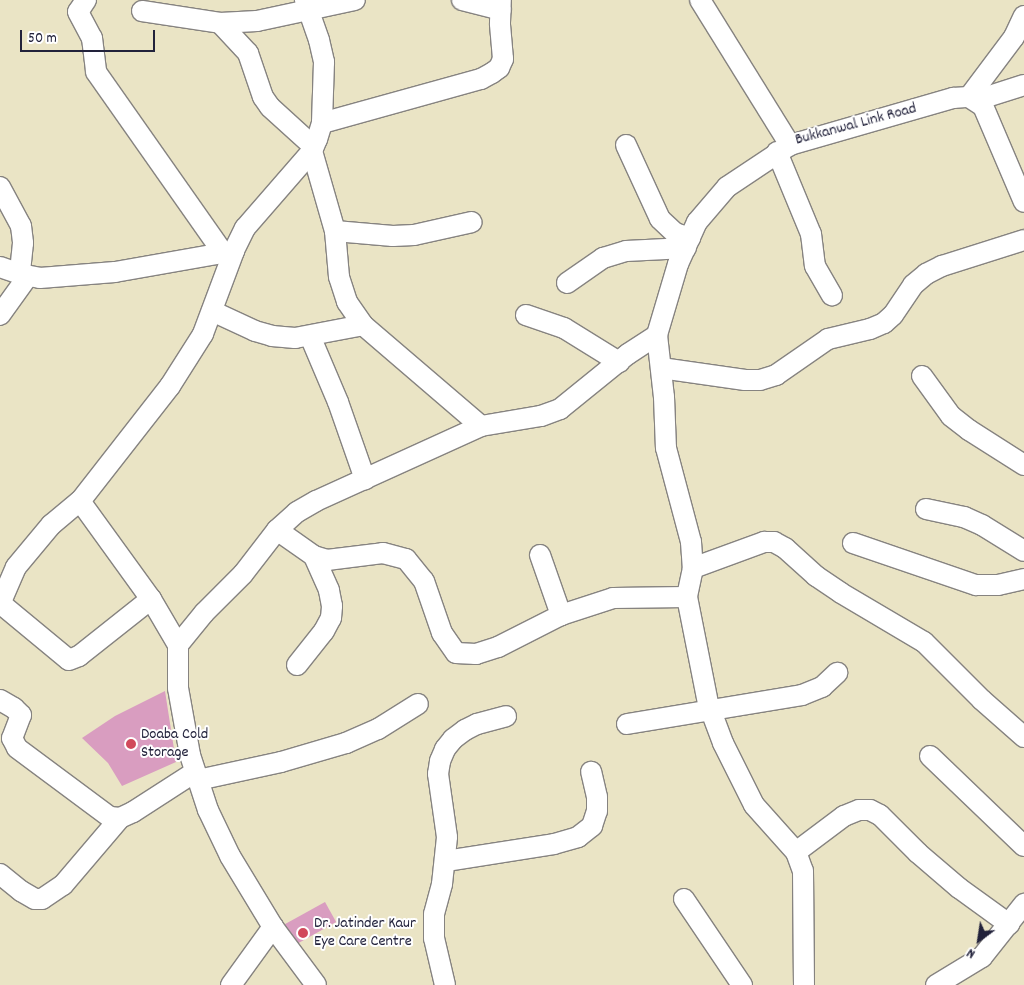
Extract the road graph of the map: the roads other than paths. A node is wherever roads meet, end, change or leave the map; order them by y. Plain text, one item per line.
1 (86, 0) edge
2 (356, 0) edge
3 (462, 0) edge
4 (700, 0) edge
5 (307, 5) edge
6 (501, 5) edge
7 (142, 11) dead end
8 (1024, 16) edge
9 (220, 22) junction
10 (1024, 85) edge
11 (973, 98) junction
12 (322, 124) junction
13 (626, 145) dead end
14 (783, 148) junction
15 (313, 149) junction
16 (0, 187) edge
17 (1024, 202) edge
18 (472, 222) dead end
19 (335, 231) junction
20 (1024, 240) edge
21 (688, 243) junction
22 (228, 252) junction
23 (0, 267) edge
24 (24, 275) junction
25 (567, 283) dead end
26 (832, 296) dead end
27 (212, 311) junction
28 (526, 315) dead end
29 (0, 316) edge
30 (364, 325) junction
31 (657, 335) junction
32 (310, 336) junction
33 (619, 362) junction
34 (661, 368) junction
35 (922, 376) dead end
36 (481, 426) junction
37 (1024, 465) edge
38 (365, 479) junction
39 (80, 501) junction
40 (926, 509) dead end
41 (277, 530) junction
42 (853, 543) dead end
43 (1024, 551) edge
44 (540, 555) dead end
45 (314, 556) junction
46 (693, 568) junction
47 (1024, 579) edge
48 (687, 597) junction
49 (151, 598) junction
50 (0, 603) edge
51 (561, 615) junction
52 (178, 645) junction
53 (296, 665) dead end
54 (837, 673) dead end
55 (0, 700) edge
56 (418, 704) dead end
57 (711, 710) junction
58 (506, 716) dead end
59 (627, 724) dead end
60 (1024, 737) edge
61 (930, 756) dead end
62 (591, 772) dead end
63 (197, 776) junction
64 (120, 818) junction
65 (1024, 846) edge
66 (796, 852) junction
67 (446, 861) junction
68 (0, 874) edge
69 (684, 899) dead end
70 (1024, 904) edge
71 (1009, 924) junction
72 (272, 927) junction
73 (231, 985) edge
74 (316, 985) edge
75 (445, 985) edge
76 (742, 985) edge
77 (804, 985) edge
78 (937, 985) edge

1 - 22 street
2 - 5 street
3 - 6 street
4 - 14 street, Bukkanwal Link Road
5 - 9 street
5 - 12 street
6 - 12 street
7 - 9 street
8 - 11 street
9 - 15 street
10 - 11 street, Bukkanwal Link Road
11 - 14 street, Bukkanwal Link Road
11 - 17 street
12 - 15 street
13 - 21 street
14 - 21 street
14 - 26 street
15 - 19 street
15 - 22 street
16 - 24 street
18 - 19 street
19 - 30 street
20 - 34 street
21 - 25 street
21 - 31 street
22 - 24 street
22 - 27 street
23 - 24 street
24 - 29 street
27 - 32 street
27 - 39 street
28 - 33 street
30 - 32 street
30 - 36 street
31 - 33 street
31 - 34 street
32 - 38 street
33 - 36 street
34 - 46 street
35 - 37 street
36 - 38 street
38 - 41 street
39 - 49 street
39 - 50 street
40 - 43 street
41 - 45 street
41 - 52 street
42 - 47 street
44 - 51 street
45 - 51 street
45 - 53 street
46 - 48 street
46 - 60 street
48 - 51 street
48 - 57 street
49 - 50 street
49 - 52 street
52 - 63 street
54 - 57 street
55 - 64 street
56 - 63 street
57 - 59 street
57 - 66 street
58 - 67 street
61 - 65 street
62 - 67 street
63 - 64 street
63 - 72 street
64 - 68 street
66 - 71 street
66 - 77 street
67 - 75 street
69 - 76 street
70 - 71 street
71 - 78 street
72 - 73 street
72 - 74 street

